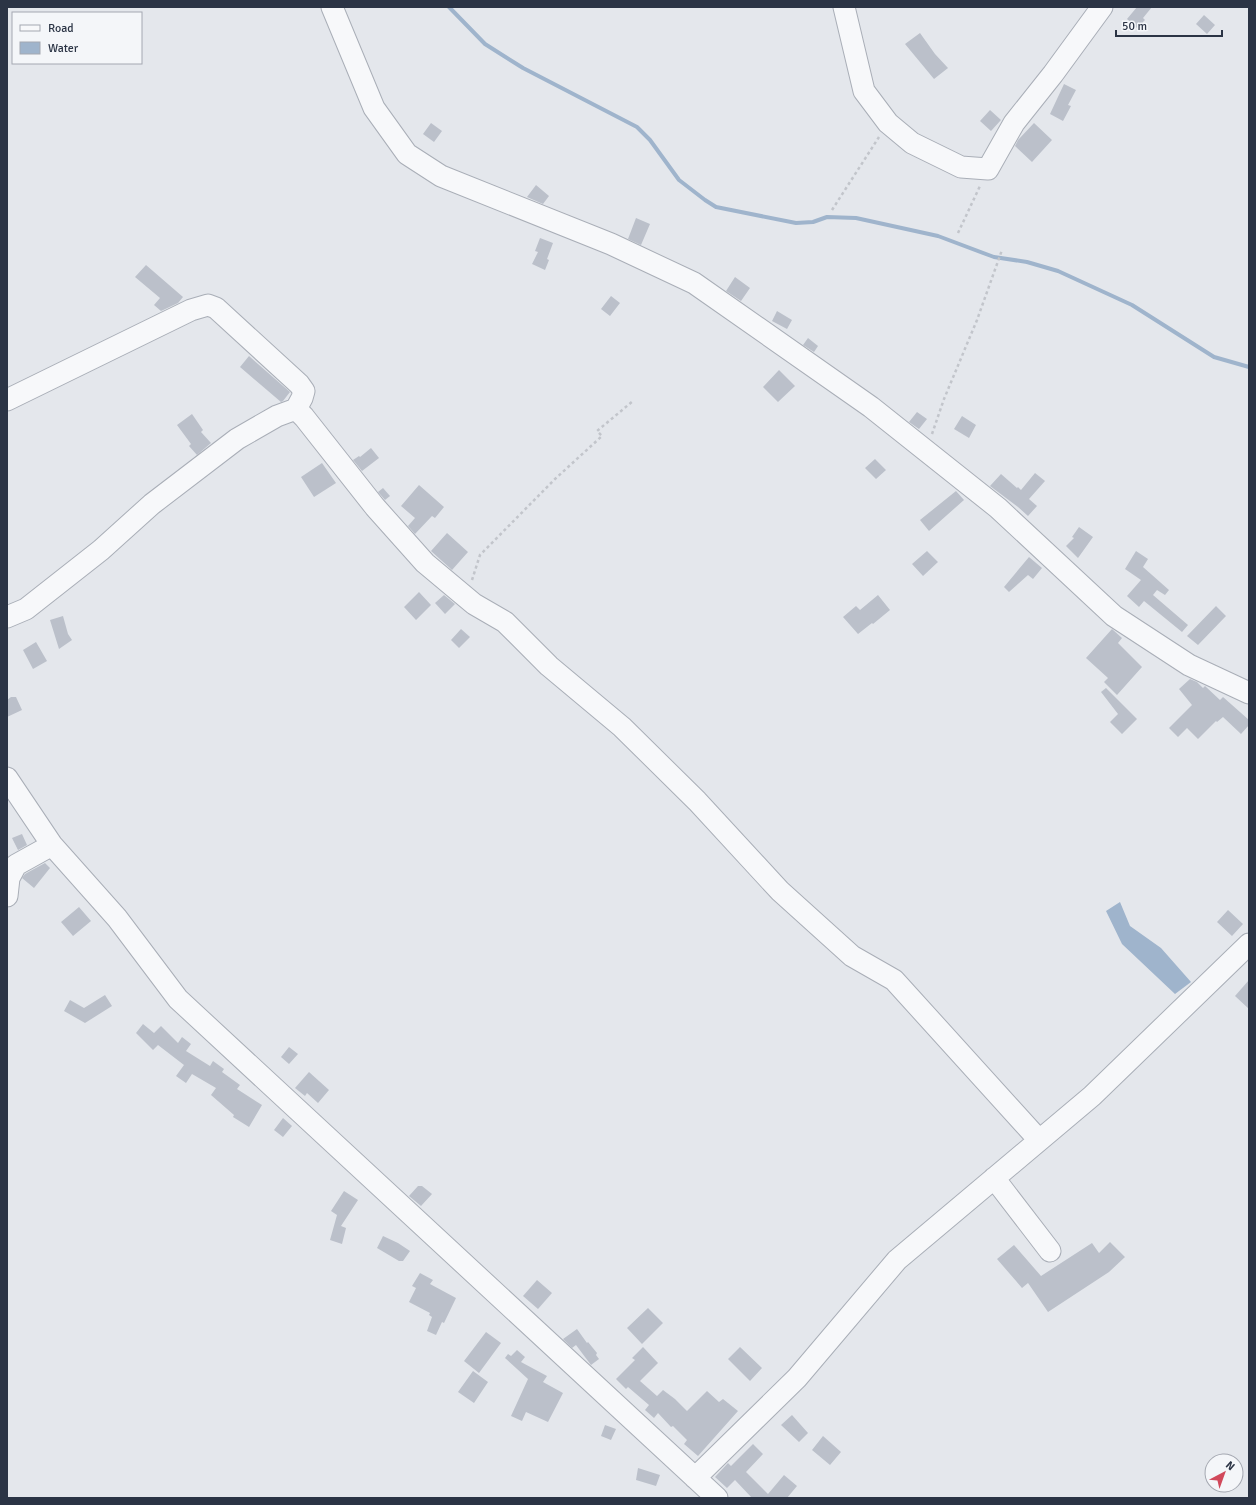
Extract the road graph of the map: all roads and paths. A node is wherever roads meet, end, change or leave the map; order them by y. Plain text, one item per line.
1 (332, 7) edge
2 (844, 7) edge
3 (1102, 7) edge
4 (888, 123) junction
5 (988, 169) junction
6 (832, 210) dead end
7 (958, 233) dead end
8 (1002, 250) dead end
9 (7, 400) edge
10 (633, 401) dead end
11 (296, 409) junction
12 (926, 451) junction
13 (474, 604) junction
14 (7, 618) edge
15 (1249, 693) edge
16 (7, 778) edge
17 (52, 845) junction
18 (7, 896) edge
19 (1249, 944) edge
20 (1039, 1140) junction
21 (994, 1178) junction
22 (1050, 1251) dead end
23 (694, 1478) junction
24 (717, 1498) edge

1 - 12 street
2 - 4 street
3 - 5 street
4 - 5 street
4 - 6 path
5 - 7 path
8 - 12 path
9 - 11 street
10 - 13 path
11 - 13 street
11 - 14 street
12 - 15 street
13 - 20 street
16 - 17 street
17 - 18 street
17 - 23 street
19 - 20 street
20 - 21 street
21 - 22 street
21 - 23 street
23 - 24 street

